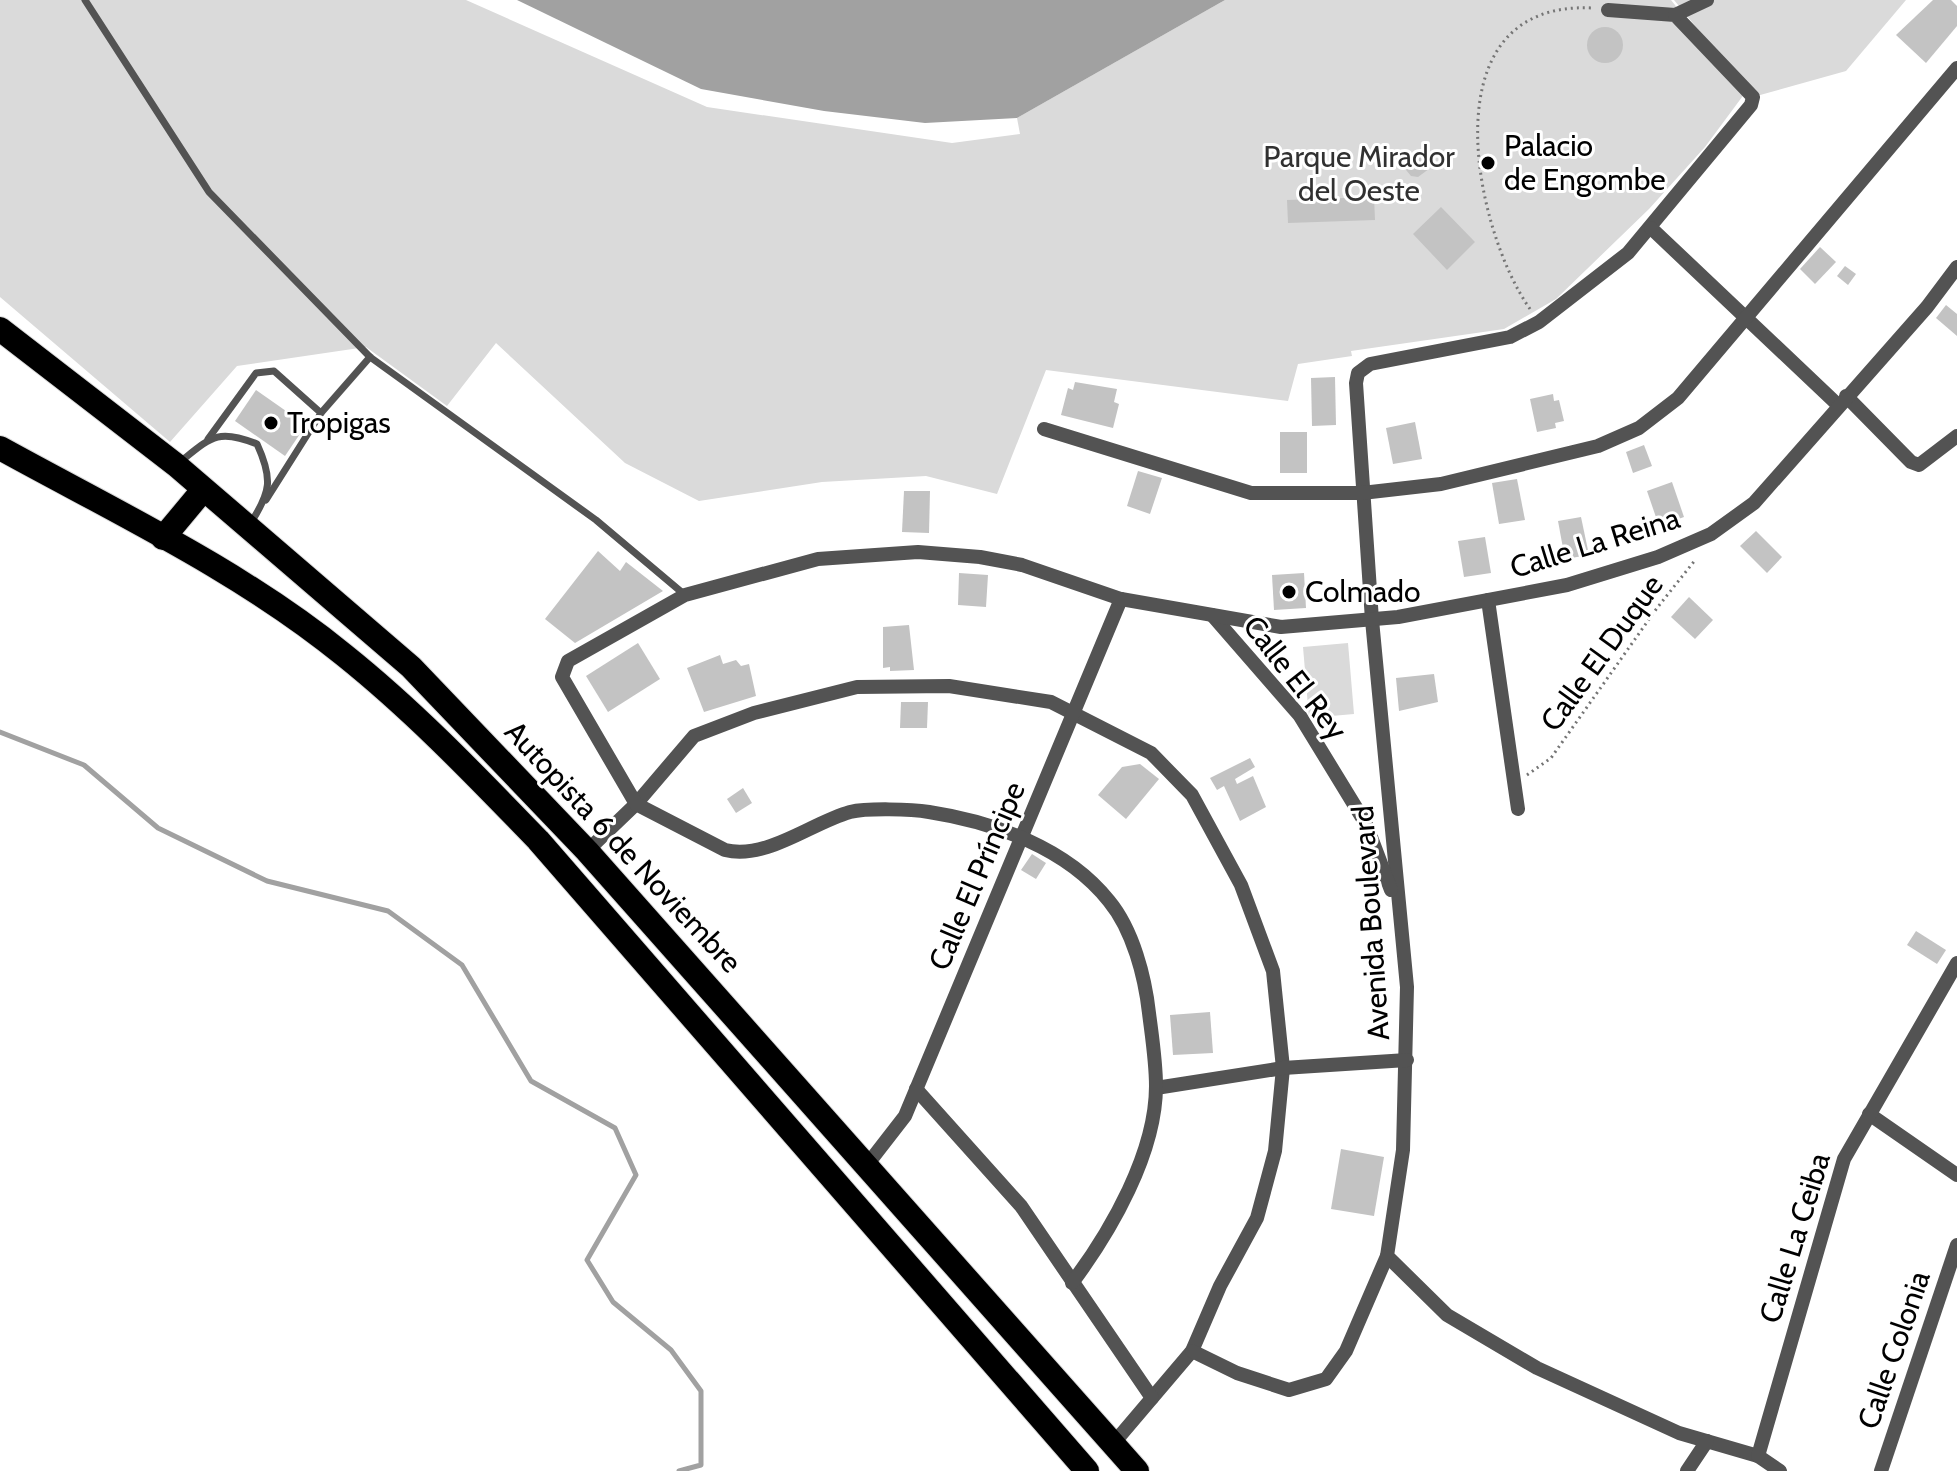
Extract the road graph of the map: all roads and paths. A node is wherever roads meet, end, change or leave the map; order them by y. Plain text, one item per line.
1 (85, 0) edge
2 (1707, 0) edge
3 (1608, 10) joint
4 (1675, 15) junction
5 (1957, 68) edge
6 (1651, 228) junction
7 (1957, 267) edge
8 (1745, 317) junction
9 (1539, 322) junction
10 (0, 329) edge
11 (370, 357) junction
12 (1842, 401) junction
13 (321, 413) junction
14 (1044, 429) dead end
15 (1957, 436) edge
16 (208, 439) junction
17 (0, 448) edge
18 (176, 465) junction
19 (203, 490) junction
20 (1362, 493) junction
21 (266, 500) junction
22 (248, 526) junction
23 (1711, 534) junction
24 (163, 538) junction
25 (685, 595) junction
26 (1121, 599) junction
27 (1488, 600) junction
28 (1212, 615) junction
29 (1372, 620) junction
30 (1072, 715) junction
31 (1514, 784) junction
32 (636, 804) junction
33 (1518, 809) dead end
34 (1024, 837) junction
35 (587, 851) junction
36 (1397, 905) junction
37 (1957, 963) edge
38 (1407, 1060) junction
39 (1283, 1068) junction
40 (1156, 1088) junction
41 (916, 1089) junction
42 (1869, 1114) junction
43 (867, 1165) junction
44 (1957, 1175) edge
45 (1957, 1245) edge
46 (1387, 1256) junction
47 (1072, 1283) junction
48 (1192, 1351) junction
49 (1152, 1398) junction
50 (1707, 1441) junction
51 (1113, 1444) junction
52 (1758, 1456) junction
53 (1087, 1471) edge
54 (1137, 1471) edge
55 (1687, 1471) edge
56 (1780, 1471) edge
57 (1881, 1471) edge

1 - 11 lane
2 - 4 street
3 - 4 street
3 - 9 path
4 - 6 street
5 - 8 street
6 - 8 street
6 - 9 street
7 - 12 street, Calle La Reina
8 - 12 street
8 - 20 street
9 - 20 street, Avenida Boulevard
10 - 18 highway, Autopista 6 de Noviembre
11 - 13 lane
11 - 25 lane
12 - 15 street
12 - 23 street, Calle La Reina
13 - 16 lane
13 - 21 lane
14 - 20 street
16 - 18 lane
16 - 21 lane
17 - 24 highway, Autopista 6 de Noviembre
18 - 19 highway, Autopista 6 de Noviembre
19 - 22 highway, Autopista 6 de Noviembre
19 - 24 highway
20 - 29 street, Avenida Boulevard
21 - 22 lane
22 - 35 highway, Autopista 6 de Noviembre
23 - 27 street, Calle La Reina
23 - 31 path, Calle El Duque
24 - 53 highway, Autopista 6 de Noviembre
25 - 26 street, Calle La Reina
25 - 32 street, Calle La Reina
26 - 28 street, Calle La Reina
26 - 30 street, Calle El Príncipe
27 - 29 street, Calle La Reina
27 - 31 street
28 - 29 street, Calle La Reina
28 - 36 street, Calle El Rey
29 - 36 street, Avenida Boulevard
30 - 32 street
30 - 34 street, Calle El Príncipe
30 - 39 street
31 - 33 street
32 - 34 street
32 - 35 street
34 - 40 street
34 - 41 street, Calle El Príncipe
35 - 43 highway, Autopista 6 de Noviembre
36 - 38 street, Avenida Boulevard
37 - 42 street, Calle La Ceiba
38 - 39 street
38 - 46 street, Avenida Boulevard
39 - 40 street
39 - 48 street
40 - 47 street
41 - 43 street, Calle El Príncipe
41 - 47 street
42 - 44 street
42 - 52 street, Calle La Ceiba
43 - 51 highway, Autopista 6 de Noviembre
45 - 57 street, Calle Colonia
46 - 48 street, Avenida Boulevard
46 - 50 street
47 - 49 street
48 - 49 street
49 - 51 street
50 - 52 street
50 - 55 street
51 - 54 highway, Autopista 6 de Noviembre
52 - 56 street

